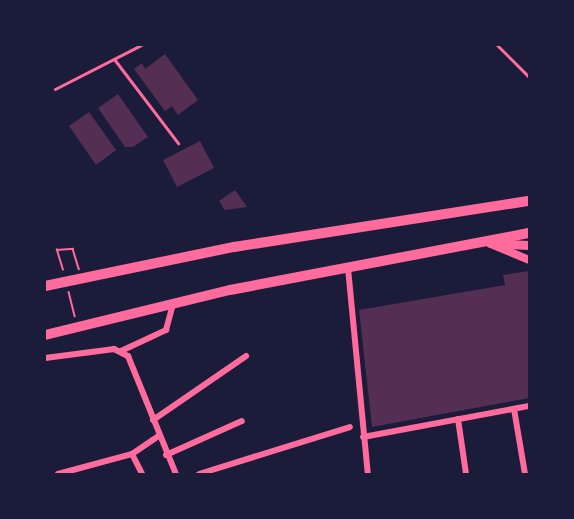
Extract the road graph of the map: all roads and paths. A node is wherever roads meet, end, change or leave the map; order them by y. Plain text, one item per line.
1 (141, 45) edge
2 (497, 45) edge
3 (114, 59) junction
4 (529, 77) edge
5 (55, 89) dead end
6 (178, 143) dead end
7 (529, 201) edge
8 (529, 233) edge
9 (490, 243) junction
10 (529, 245) edge
11 (529, 260) edge
12 (348, 268) junction
13 (63, 272) dead end
14 (81, 276) junction
15 (66, 282) dead end
16 (45, 286) edge
17 (174, 304) junction
18 (78, 325) dead end
19 (45, 335) edge
20 (121, 351) junction
21 (246, 356) dead end
22 (45, 358) edge
23 (529, 406) edge
24 (514, 409) junction
25 (458, 419) junction
26 (153, 420) junction
27 (242, 421) dead end
28 (350, 427) dead end
29 (159, 436) junction
30 (363, 437) junction
31 (132, 454) junction
32 (166, 455) junction
33 (58, 474) edge
34 (142, 474) edge
35 (176, 474) edge
36 (199, 474) edge
37 (368, 474) edge
38 (466, 474) edge
39 (525, 474) edge

1 - 3 lane
2 - 4 lane
3 - 5 lane
3 - 6 lane
7 - 14 highway
8 - 9 highway
9 - 10 main road
9 - 11 street
9 - 12 highway
12 - 17 highway
12 - 30 street
13 - 14 path
14 - 16 highway
15 - 18 path
17 - 19 highway
17 - 20 street
20 - 22 street
20 - 26 street
21 - 26 street
23 - 24 street
24 - 25 street
24 - 39 street
25 - 30 street
25 - 38 street
26 - 29 street
27 - 32 street
28 - 36 street
29 - 31 street
29 - 32 street
30 - 37 street
31 - 33 street
31 - 34 street
32 - 35 street

